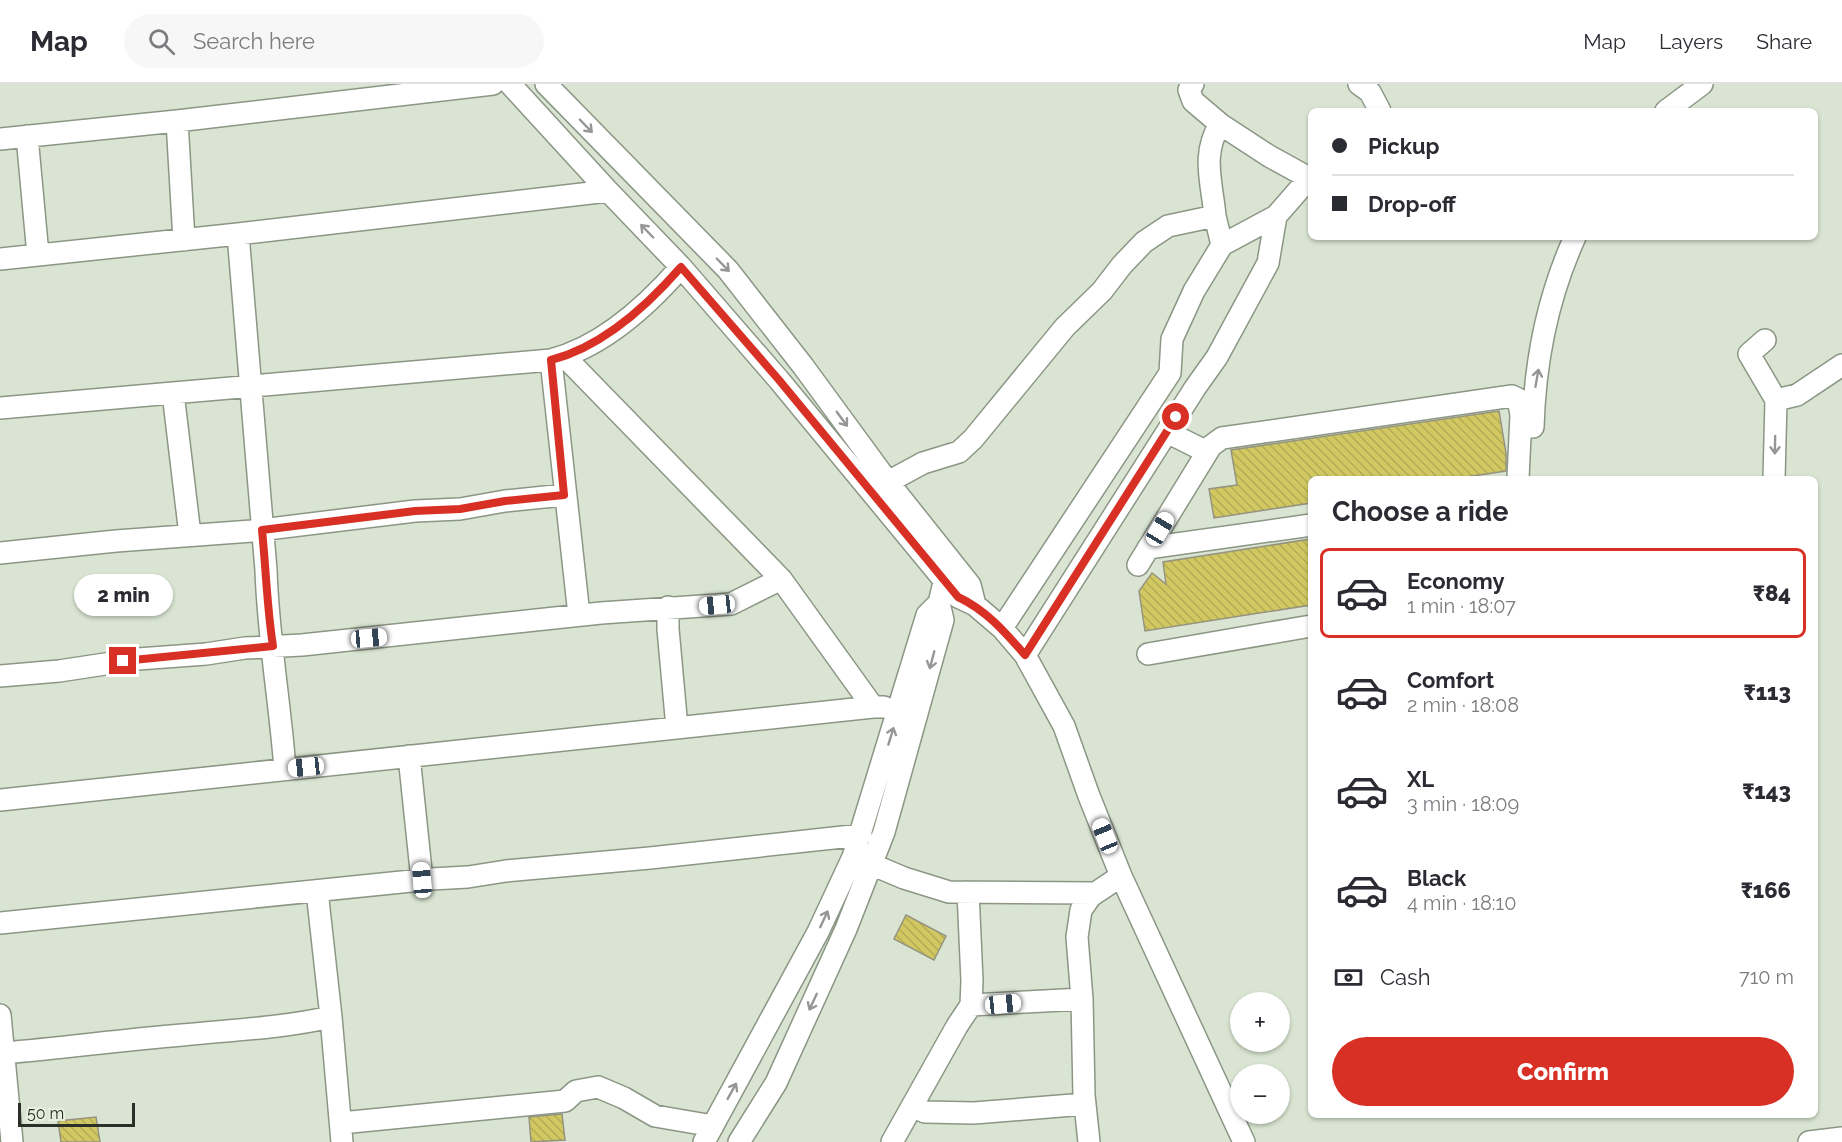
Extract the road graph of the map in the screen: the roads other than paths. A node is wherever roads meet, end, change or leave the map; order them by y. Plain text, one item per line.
1 (493, 84) edge
2 (510, 84) edge
3 (546, 84) edge
4 (1193, 84) edge
5 (1702, 84) edge
6 (1670, 108) edge
7 (177, 121) junction
8 (1220, 124) junction
9 (27, 136) junction
10 (0, 139) edge
11 (1308, 176) edge
12 (1308, 179) edge
13 (608, 191) junction
14 (1215, 216) junction
15 (1276, 216) junction
16 (238, 234) junction
17 (184, 240) junction
18 (1574, 240) edge
19 (1222, 245) junction
20 (38, 255) junction
21 (0, 259) edge
22 (681, 267) junction
23 (1765, 340) dead end
24 (557, 358) junction
25 (1842, 365) edge
26 (1170, 373) junction
27 (251, 386) junction
28 (1195, 388) junction
29 (173, 393) junction
30 (1776, 400) junction
31 (0, 408) edge
32 (1167, 432) junction
33 (1207, 452) junction
34 (1518, 476) edge
35 (1531, 476) edge
36 (1774, 476) edge
37 (888, 482) junction
38 (564, 495) junction
39 (1308, 526) edge
40 (262, 530) junction
41 (190, 535) junction
42 (0, 553) edge
43 (947, 570) junction
44 (782, 579) junction
45 (939, 603) junction
46 (668, 607) junction
47 (579, 615) junction
48 (1308, 627) edge
49 (1002, 628) junction
50 (273, 646) junction
51 (1148, 654) dead end
52 (1025, 655) junction
53 (0, 676) edge
54 (873, 707) junction
55 (900, 708) junction
56 (677, 728) junction
57 (409, 756) junction
58 (285, 769) junction
59 (0, 800) edge
60 (861, 835) junction
61 (863, 860) junction
62 (1121, 876) junction
63 (422, 880) junction
64 (317, 891) junction
65 (968, 892) junction
66 (1095, 893) junction
67 (0, 923) edge
68 (1082, 999) junction
69 (971, 1005) junction
70 (0, 1015) edge
71 (331, 1017) junction
72 (4, 1053) junction
73 (1085, 1104) junction
74 (913, 1107) junction
75 (341, 1133) edge
76 (709, 1134) edge
77 (1842, 1138) edge
78 (12, 1142) edge
79 (739, 1142) edge
80 (892, 1142) edge
81 (1089, 1142) edge
82 (1244, 1142) edge
83 (1809, 1142) edge

1 - 7 street
2 - 13 street
3 -> 37 street
4 - 8 street
5 - 6 street
7 - 9 street
7 - 17 street
8 - 11 street
8 - 14 street
9 - 10 street
9 - 20 street
12 - 15 street
13 - 16 street
22 -> 13 street
14 - 19 street
14 - 37 street
15 - 19 street
15 - 28 street
16 - 17 street
16 - 27 street
17 - 20 street
35 -> 18 street
19 - 26 street
20 - 21 street
22 - 24 street
22 - 43 street
23 - 30 street
24 - 27 street
24 - 38 street
24 - 44 street
25 - 30 street
26 - 28 street
26 - 49 street
27 - 29 street
27 - 40 street
28 - 32 street
29 - 31 street
29 - 41 street
30 -> 36 street
32 - 33 street
32 - 52 street
33 - 34 street
33 - 39 street
37 - 43 street
38 - 40 street
38 - 47 street
40 - 41 street
40 - 50 street
41 - 42 street
43 - 45 street
43 - 49 street
44 - 46 street
44 - 54 street
45 - 55 street
45 -> 61 street
46 - 47 street
46 - 56 street
47 - 50 street
48 - 51 street
49 - 52 street
50 - 53 street
50 - 58 street
52 - 62 street
54 - 55 street
54 - 56 street
60 -> 55 street
56 - 57 street
57 - 58 street
57 - 63 street
58 - 59 street
60 - 61 street
60 - 63 street
61 - 65 street
76 -> 61 street
61 -> 79 street
62 - 66 street
62 - 82 street
63 - 64 street
64 - 67 street
64 - 71 street
65 - 66 street
65 - 69 street
66 - 68 street
68 - 69 street
68 - 73 street
69 - 74 street
70 - 72 street
71 - 72 street
71 - 75 street
72 - 78 street
73 - 74 street
73 - 81 street
74 - 80 street
75 - 76 street
77 - 83 street

